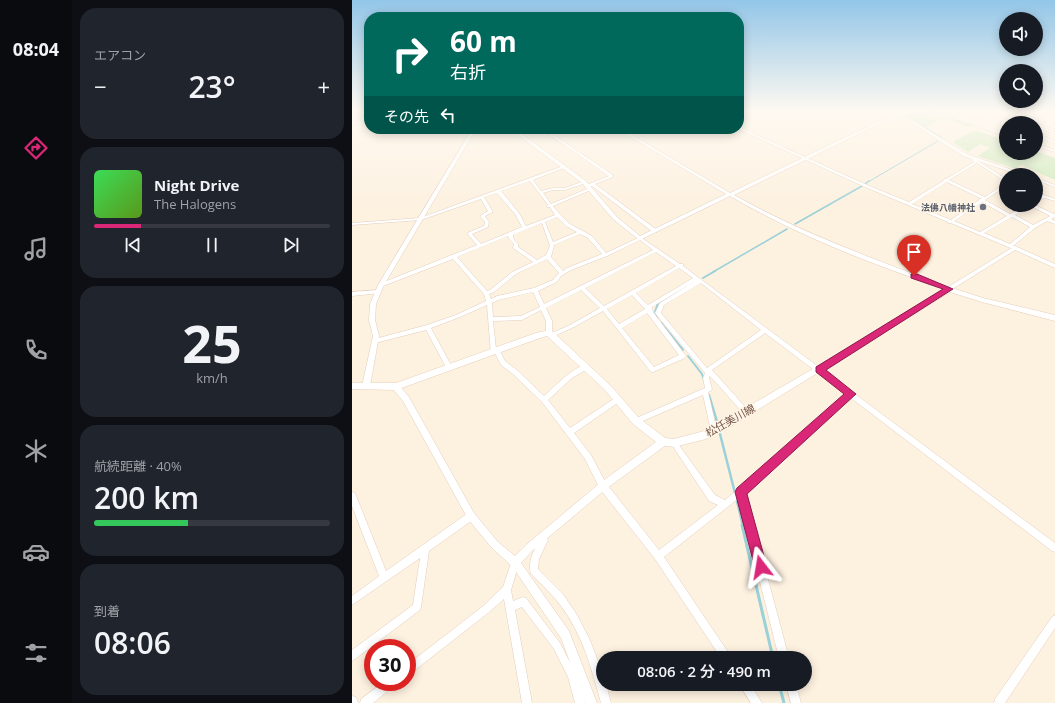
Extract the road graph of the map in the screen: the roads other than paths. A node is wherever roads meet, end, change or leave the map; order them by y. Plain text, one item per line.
1 (466, 143) edge
2 (532, 143) edge
3 (563, 143) edge
4 (643, 143) edge
5 (771, 143) edge
6 (838, 143) edge
7 (945, 143) edge
8 (1043, 147) edge
9 (1055, 151) edge
10 (972, 157) junction
11 (806, 159) junction
12 (976, 162) junction
13 (564, 167) junction
14 (1003, 168) edge
15 (999, 177) edge
16 (531, 180) junction
17 (945, 180) junction
18 (1043, 182) edge
19 (588, 185) junction
20 (1055, 186) edge
21 (998, 188) edge
22 (498, 191) junction
23 (541, 192) junction
24 (732, 195) junction
25 (1045, 196) edge
26 (482, 197) junction
27 (983, 199) junction
28 (1055, 200) edge
29 (909, 204) junction
30 (549, 206) junction
31 (1043, 210) edge
32 (1016, 212) edge
33 (558, 215) junction
34 (1010, 215) junction
35 (1055, 216) edge
36 (421, 219) junction
37 (1047, 219) junction
38 (543, 221) junction
39 (950, 222) junction
40 (1055, 223) edge
41 (352, 224) edge
42 (1033, 226) junction
43 (525, 228) junction
44 (655, 231) junction
45 (580, 232) junction
46 (510, 234) junction
47 (980, 234) junction
48 (640, 238) junction
49 (551, 244) junction
50 (479, 245) junction
51 (1012, 247) junction
52 (656, 250) junction
53 (605, 255) junction
54 (453, 256) junction
55 (549, 256) junction
56 (536, 261) junction
57 (681, 265) junction
58 (1054, 265) edge
59 (562, 273) junction
60 (699, 279) junction
61 (381, 285) junction
62 (582, 288) junction
63 (949, 289) junction
64 (536, 290) junction
65 (378, 292) junction
66 (632, 292) junction
67 (486, 293) junction
68 (352, 294) edge
69 (489, 301) junction
70 (543, 308) junction
71 (603, 308) junction
72 (649, 309) junction
73 (1055, 318) edge
74 (490, 319) junction
75 (428, 327) junction
76 (619, 327) junction
77 (765, 330) junction
78 (550, 334) junction
79 (376, 340) junction
80 (495, 352) junction
81 (690, 352) junction
82 (683, 356) junction
83 (449, 367) junction
84 (585, 367) junction
85 (819, 370) junction
86 (709, 371) junction
87 (352, 386) edge
88 (366, 386) junction
89 (396, 387) junction
90 (705, 391) junction
91 (851, 394) junction
92 (544, 400) junction
93 (617, 400) junction
94 (746, 412) junction
95 (636, 421) junction
96 (718, 429) junction
97 (569, 433) junction
98 (663, 442) junction
99 (674, 443) junction
100 (603, 486) junction
101 (741, 492) junction
102 (352, 496) edge
103 (725, 504) junction
104 (471, 516) junction
105 (542, 537) junction
106 (1055, 548) edge
107 (425, 549) junction
108 (658, 556) junction
109 (515, 563) junction
110 (384, 577) junction
111 (507, 590) junction
112 (352, 601) edge
113 (510, 608) junction
114 (1055, 620) edge
115 (722, 651) edge
116 (782, 651) edge
117 (352, 656) edge
118 (416, 664) edge
119 (380, 691) edge
120 (749, 691) edge
121 (793, 691) edge
122 (365, 703) edge
123 (526, 703) edge
124 (580, 703) edge
125 (591, 703) edge
126 (606, 703) edge
127 (757, 703) edge
128 (796, 703) edge
129 (999, 703) edge

1 - 36 street
2 - 13 street
3 - 19 street
4 - 24 street
5 - 11 street
6 - 11 street
7 - 10 street
8 - 9 street
10 - 12 street
10 - 14 street
11 - 24 street
11 - 29 street
12 - 15 street
12 - 17 street
13 - 16 street
13 - 19 street
16 - 22 street
16 - 23 street
17 - 27 street
17 - 29 street
18 - 20 street
19 - 23 street
19 - 30 street
19 - 44 street
19 - 48 street
21 - 27 street
22 - 26 street
22 - 43 street
23 - 30 street
24 - 44 street
24 - 63 street
25 - 28 street
26 - 36 street
26 - 50 street
27 - 34 street
27 - 39 street
29 - 39 street
30 - 33 street
31 - 35 street
32 - 34 street
33 - 38 street
33 - 45 street
34 - 42 street
34 - 47 street
35 - 37 street
36 - 41 street
36 - 61 street
37 - 40 street
37 - 42 street
38 - 43 street
38 - 49 street
39 - 47 street
42 - 51 street
43 - 46 street
44 - 48 street
45 - 49 street
45 - 53 street
46 - 50 street
46 - 56 street
47 - 51 street
48 - 52 street
48 - 53 street
49 - 55 street
50 - 54 street
51 - 58 street
51 - 63 street
52 - 57 street
52 - 62 street
53 - 59 street
54 - 61 street
54 - 67 street
55 - 56 street
55 - 59 street
56 - 67 street
57 - 60 street
57 - 66 street
59 - 64 street
60 - 72 street
60 - 77 street
60 - 81 street
61 - 65 street
62 - 70 street
62 - 71 street
63 - 73 main road
63 - 85 main road, 松任美川線
64 - 69 street
64 - 70 street
65 - 68 street
65 - 79 street
66 - 71 street
66 - 72 street
67 - 69 street
69 - 74 street
69 - 75 street
70 - 74 street
70 - 78 street
71 - 76 street
71 - 78 street
72 - 76 street
72 - 82 street
74 - 80 street
75 - 79 street
75 - 83 street
76 - 82 street
77 - 85 street
77 - 86 street
78 - 80 main road
78 - 84 main road
79 - 88 street
80 - 83 main road
80 - 92 street
81 - 82 street
81 - 86 street
83 - 89 main road
84 - 92 street
84 - 93 main road
85 - 91 street
85 - 94 main road, 松任美川線
86 - 90 street
86 - 94 street
87 - 88 main road
88 - 89 main road
89 - 104 street
90 - 95 street
90 - 96 street
91 - 101 street
91 - 106 street
92 - 97 street
93 - 95 main road
93 - 97 street
94 - 96 main road, 松任美川線
95 - 98 main road
96 - 99 main road, 松任美川線
97 - 100 street
98 - 99 main road, 松任美川線
98 - 100 street
99 - 103 street
100 - 105 street
100 - 108 street
101 - 103 street
101 - 116 street
102 - 110 street
103 - 108 street
104 - 107 street
104 - 109 street
105 - 109 street
105 - 126 street
107 - 110 street
107 - 117 street
108 - 115 street
109 - 111 street
109 - 125 street
110 - 112 street
111 - 113 street
111 - 118 street
113 - 123 street
113 - 124 street
114 - 129 street
119 - 122 street
120 - 127 street
121 - 128 street

